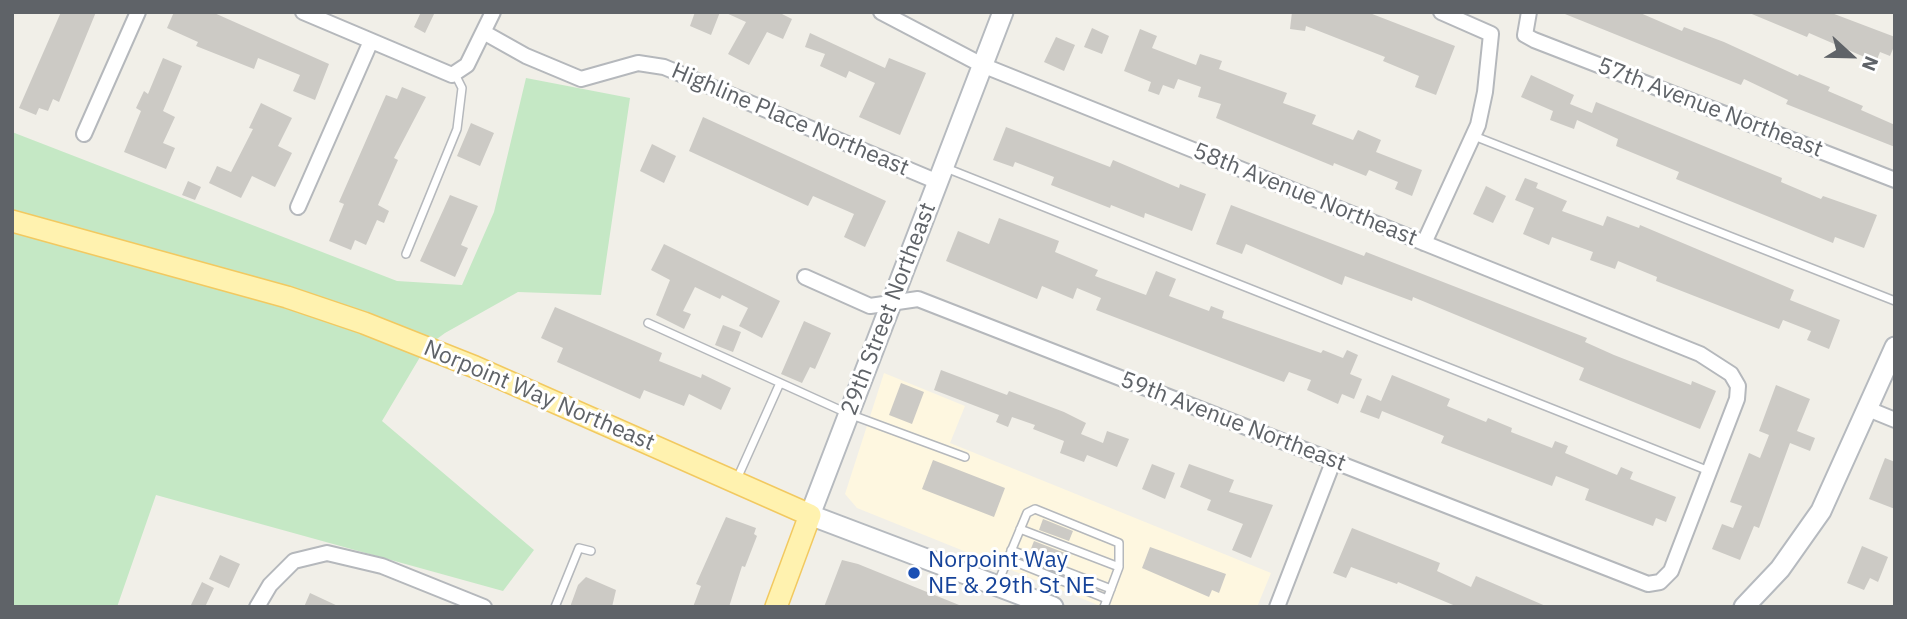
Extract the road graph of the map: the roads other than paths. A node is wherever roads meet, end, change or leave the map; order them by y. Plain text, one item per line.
1 (138, 12) edge
2 (303, 12) edge
3 (493, 12) edge
4 (881, 12) edge
5 (1003, 12) edge
6 (1441, 12) edge
7 (1529, 12) edge
8 (485, 33) junction
9 (371, 41) junction
10 (982, 65) junction
11 (455, 74) junction
12 (84, 134) dead end
13 (1474, 136) junction
14 (941, 175) junction
15 (1895, 180) edge
16 (298, 207) dead end
17 (12, 222) edge
18 (1424, 243) junction
19 (406, 254) dead end
20 (805, 276) dead end
21 (894, 300) junction
22 (1895, 301) edge
23 (648, 323) dead end
24 (1895, 347) edge
25 (780, 383) junction
26 (1868, 409) junction
27 (849, 414) junction
28 (1895, 420) edge
29 (965, 457) dead end
30 (1333, 462) junction
31 (1709, 471) junction
32 (736, 482) junction
33 (810, 515) junction
34 (1020, 528) junction
35 (1011, 550) junction
36 (591, 551) dead end
37 (1008, 559) junction
38 (1119, 567) junction
39 (996, 586) junction
40 (1111, 589) junction
41 (1106, 603) edge
42 (257, 607) edge
43 (484, 607) edge
44 (555, 607) edge
45 (776, 607) edge
46 (1052, 607) edge
47 (1277, 607) edge
48 (1744, 607) edge

1 - 12 street
2 - 9 street
3 - 8 street
4 - 10 street, 58th Avenue Northeast
5 - 10 street, 29th Street Northeast
6 - 13 street
7 - 15 street, 57th Avenue Northeast
8 - 11 street
8 - 14 street, Highline Place Northeast
9 - 11 street
9 - 16 street
10 - 14 street, 29th Street Northeast
10 - 18 street, 58th Avenue Northeast
11 - 19 lane
13 - 18 street
13 - 22 lane
14 - 21 street, 29th Street Northeast
14 - 31 lane
17 - 32 main road, Norpoint Way Northeast
18 - 31 street, 58th Avenue Northeast
20 - 21 street, 59th Avenue Northeast
21 - 27 street, 29th Street Northeast
21 - 30 street, 59th Avenue Northeast
23 - 25 lane
24 - 26 street
25 - 27 lane
25 - 32 lane
26 - 28 street
26 - 48 street
27 - 29 lane
27 - 33 street, 29th Street Northeast
30 - 31 street, 59th Avenue Northeast
30 - 47 street
32 - 33 main road, Norpoint Way Northeast
33 - 39 street, Norpoint Way Northeast
33 - 45 main road, 29th Street Northeast
34 - 35 lane
34 - 38 lane
34 - 38 lane
35 - 37 lane
35 - 40 lane
36 - 44 lane
37 - 39 lane
37 - 41 lane
38 - 40 lane
39 - 46 street, Norpoint Way Northeast
40 - 41 lane
42 - 43 street

